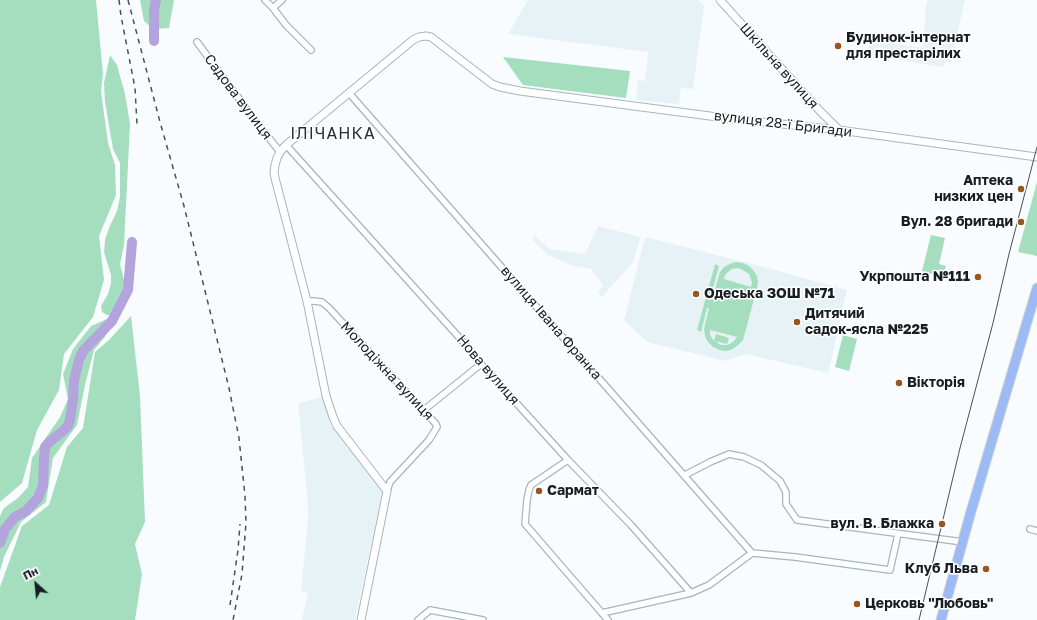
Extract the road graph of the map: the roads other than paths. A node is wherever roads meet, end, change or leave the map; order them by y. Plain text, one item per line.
1 (265, 0) edge
2 (282, 0) edge
3 (720, 0) edge
4 (273, 8) junction
5 (197, 42) dead end
6 (311, 50) dead end
7 (349, 93) junction
8 (839, 130) junction
9 (286, 145) junction
10 (280, 152) junction
11 (1037, 157) edge
12 (1037, 288) edge
13 (308, 301) junction
14 (481, 364) junction
15 (424, 410) junction
16 (568, 460) junction
17 (685, 474) junction
18 (387, 491) junction
19 (1030, 529) dead end
20 (1037, 531) edge
21 (898, 534) junction
22 (963, 542) junction
23 (752, 553) junction
24 (691, 593) junction
25 (602, 613) junction
26 (361, 620) edge
27 (418, 620) edge
28 (483, 620) edge
29 (608, 620) edge
30 (941, 620) edge

1 - 4 street
2 - 4 street
3 - 8 street, Шкільна вулиця
4 - 6 street
5 - 10 street, Садова вулиця
7 - 8 street, вулиця 28-ї Бригади
7 - 9 street
7 - 17 street, вулиця Івана Франка
8 - 11 street, вулиця 28-ї Бригади
9 - 10 street
9 - 14 street, Нова вулиця
10 - 13 street
12 - 22 highway
13 - 15 street, Молодіжна вулиця
13 - 18 street
14 - 15 street
14 - 16 street, Нова вулиця
15 - 18 street, Молодіжна вулиця
16 - 24 street, Нова вулиця
16 - 25 street
17 - 21 street
17 - 23 street, вулиця Івана Франка
18 - 26 street
19 - 20 street
21 - 22 street
21 - 23 street
22 - 30 highway
23 - 24 street
24 - 25 street
25 - 29 street
27 - 28 street

